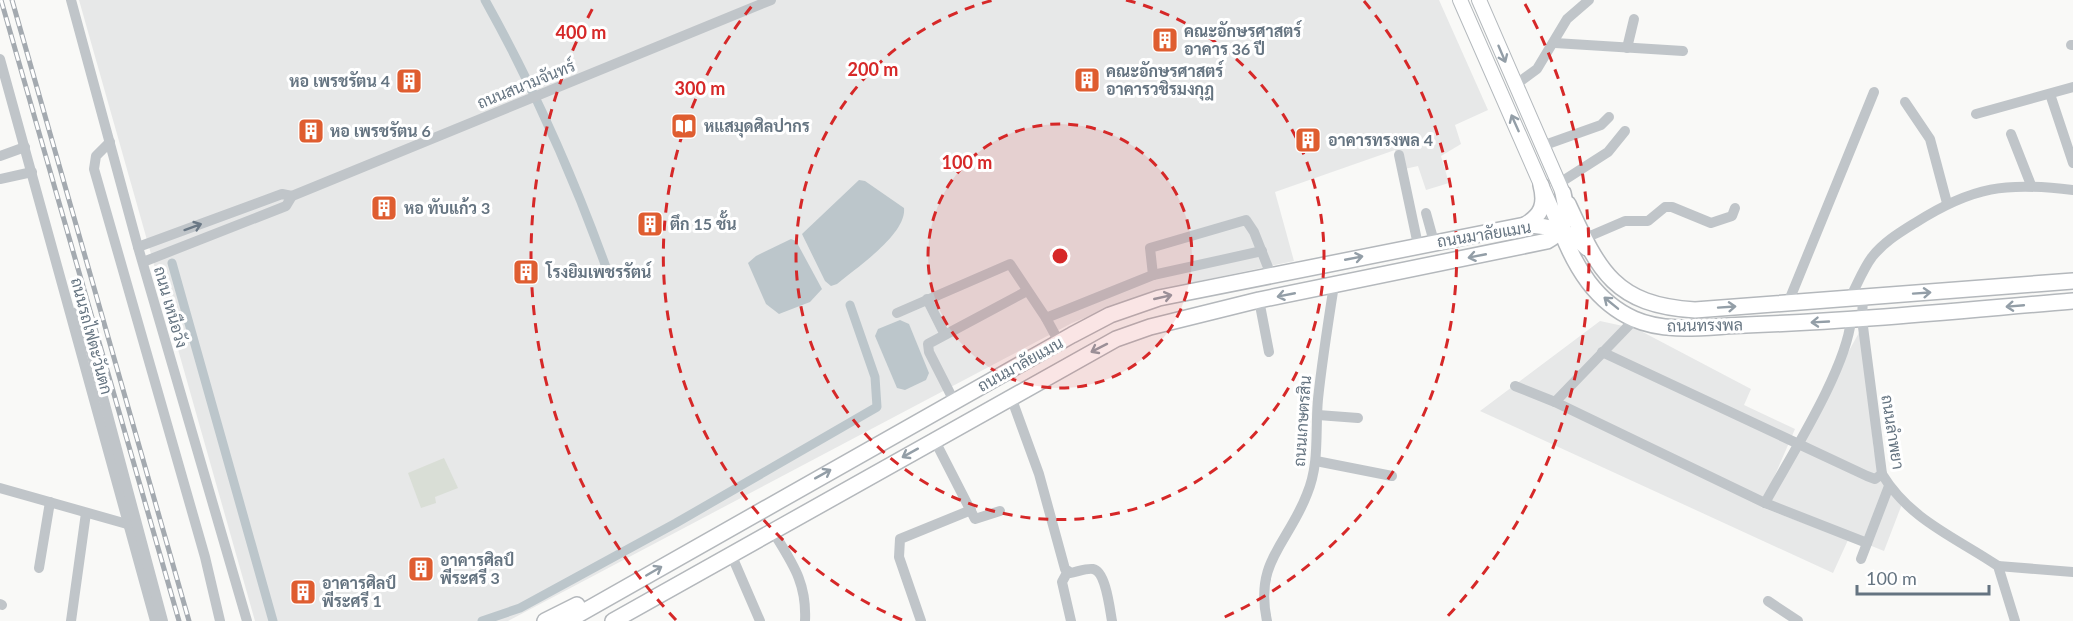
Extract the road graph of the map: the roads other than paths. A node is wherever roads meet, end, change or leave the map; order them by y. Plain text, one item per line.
1 (71, 0) edge
2 (771, 0) edge
3 (1460, 0) edge
4 (1479, 0) edge
5 (1589, 0) edge
6 (1634, 19) dead end
7 (1555, 43) junction
8 (1627, 48) junction
9 (1683, 51) dead end
10 (0, 59) edge
11 (1515, 85) junction
12 (2073, 87) edge
13 (1874, 92) dead end
14 (2050, 94) junction
15 (1905, 102) dead end
16 (1976, 114) dead end
17 (1609, 117) dead end
18 (1625, 131) dead end
19 (2011, 134) dead end
20 (110, 142) junction
21 (1542, 146) junction
22 (25, 147) junction
23 (1399, 154) dead end
24 (0, 156) edge
25 (2073, 163) edge
26 (32, 172) junction
27 (0, 179) edge
28 (1541, 185) junction
29 (2031, 185) junction
30 (1561, 188) junction
31 (2073, 190) edge
32 (292, 196) junction
33 (1947, 203) junction
34 (1735, 208) dead end
35 (1426, 213) dead end
36 (1525, 225) junction
37 (1561, 230) junction
38 (1434, 242) junction
39 (1585, 243) junction
40 (1418, 245) junction
41 (1534, 245) junction
42 (138, 247) junction
43 (1262, 251) junction
44 (1571, 257) junction
45 (143, 261) junction
46 (1153, 275) junction
47 (1271, 275) junction
48 (2073, 281) edge
49 (1334, 285) junction
50 (1027, 291) junction
51 (1856, 297) junction
52 (927, 299) junction
53 (67, 300) junction
54 (1258, 300) junction
55 (2073, 301) edge
56 (1788, 303) junction
57 (897, 313) dead end
58 (1046, 318) junction
59 (1635, 319) junction
60 (1856, 319) junction
61 (944, 333) junction
62 (1059, 342) junction
63 (1269, 352) dead end
64 (1602, 352) junction
65 (1515, 386) dead end
66 (1011, 397) junction
67 (954, 401) junction
68 (1555, 402) junction
69 (1318, 415) junction
70 (1358, 418) dead end
71 (934, 439) junction
72 (1797, 443) junction
73 (1316, 461) junction
74 (1882, 474) junction
75 (1392, 476) dead end
76 (1889, 486) junction
77 (0, 488) edge
78 (50, 502) junction
79 (1765, 503) junction
80 (971, 510) junction
81 (1000, 511) dead end
82 (86, 513) junction
83 (127, 524) junction
84 (772, 531) junction
85 (1867, 543) junction
86 (728, 556) junction
87 (1861, 559) dead end
88 (1998, 566) junction
89 (39, 568) dead end
90 (1068, 571) junction
91 (2073, 572) edge
92 (631, 584) junction
93 (1768, 601) dead end
94 (71, 621) edge
95 (155, 621) edge
96 (163, 621) edge
97 (220, 621) edge
98 (247, 621) edge
99 (544, 621) edge
100 (567, 621) edge
101 (613, 621) edge
102 (628, 621) edge
103 (760, 621) edge
104 (804, 621) edge
105 (921, 621) edge
106 (1071, 621) edge
107 (1112, 621) edge
108 (1267, 621) edge
109 (1798, 621) edge
110 (2015, 621) edge

1 - 20 street, ถนน เหนือวัง
2 - 32 street, ถนนสนามจันทร์
28 -> 3 main road, ถนนทรงพล
4 -> 11 main road, ถนนทรงพล
5 - 7 street
6 - 8 street
7 - 8 street
7 - 11 street
8 - 9 street
10 - 22 street, ถนนรถไฟตะวันตก
11 - 21 main road, ถนนทรงพล
12 - 14 street
13 - 56 street
14 - 16 street
14 - 25 street
15 - 33 street
17 - 21 street
18 - 30 street
19 - 29 street
20 - 42 street, ถนน เหนือวัง
20 - 97 street
21 - 30 main road, ถนนทรงพล
22 - 24 street
22 - 26 street, ถนนรถไฟตะวันตก
23 - 40 street
26 - 27 street
26 - 53 street, ถนนรถไฟตะวันตก
28 - 36 highway
28 - 37 main road, ถนนทรงพล
29 - 31 street
29 - 33 street
30 - 37 highway
30 - 39 highway, ถนนทรงพล
42 -> 32 street, ถนนสนามจันทร์
32 - 45 street, ถนนสนามจันทร์
33 - 51 street
34 - 39 street
35 - 38 street
36 - 37 highway, ถนนมาลัยแมน
36 - 38 highway, ถนนมาลัยแมน
37 - 39 highway
37 - 41 highway, ถนนมาลัยแมน
37 - 44 highway, ถนนทรงพล
38 - 40 highway, ถนนมาลัยแมน
39 -> 56 highway, ถนนทรงพล
47 -> 40 highway, ถนนมาลัยแมน
41 - 44 highway
41 -> 49 highway, ถนนมาลัยแมน
42 - 45 street, ถนน เหนือวัง
43 - 46 street
43 - 46 street
43 - 47 street
59 -> 44 highway, ถนนทรงพล
45 - 98 street, ถนน เหนือวัง
46 - 58 street
62 -> 47 highway, ถนนมาลัยแมน
51 -> 48 highway, ถนนทรงพล
49 -> 54 highway, ถนนมาลัยแมน
49 - 69 street, ถนนเกษตรสิน
50 - 52 street
50 - 58 street
50 - 61 street
51 - 56 highway, ถนนทรงพล
51 - 60 street, ถนนลำพยา
52 - 57 street
52 - 61 street
53 - 83 street, ถนนรถไฟตะวันตก
53 - 96 street
54 - 63 street
54 -> 66 highway, ถนนมาลัยแมน
55 -> 60 highway, ถนนทรงพล
58 - 62 street
60 -> 59 highway, ถนนทรงพล
59 - 64 street
60 - 72 street
60 - 74 street, ถนนลำพยา
61 - 67 street
62 - 67 highway, ถนนมาลัยแมน
64 - 68 street
64 - 72 street
65 - 68 street
66 - 71 highway, ถนนมาลัยแมน
66 - 90 street
92 -> 67 highway, ถนนมาลัยแมน
68 - 79 street
69 - 70 street
69 - 73 street, ถนนเกษตรสิน
71 - 80 street
71 -> 84 highway, ถนนมาลัยแมน
72 - 74 street
72 - 79 street
73 - 75 street
73 - 108 street, ถนนเกษตรสิน
74 - 76 street, ถนนลำพยา
76 - 85 street
76 - 88 street, ถนนลำพยา
77 - 78 street
78 - 82 street
78 - 89 street
79 - 85 street
80 - 81 street
80 - 105 street
82 - 83 street
82 - 94 street
83 - 95 street, ถนนรถไฟตะวันตก
84 - 86 highway, ถนนมาลัยแมน
84 - 104 street
85 - 87 street
86 - 101 highway, ถนนมาลัยแมน
86 - 102 highway
86 - 103 street
88 - 91 street
88 - 110 street
90 - 106 street
90 - 107 street
92 - 99 highway
92 - 100 highway, ถนนมาลัยแมน
93 - 109 street

